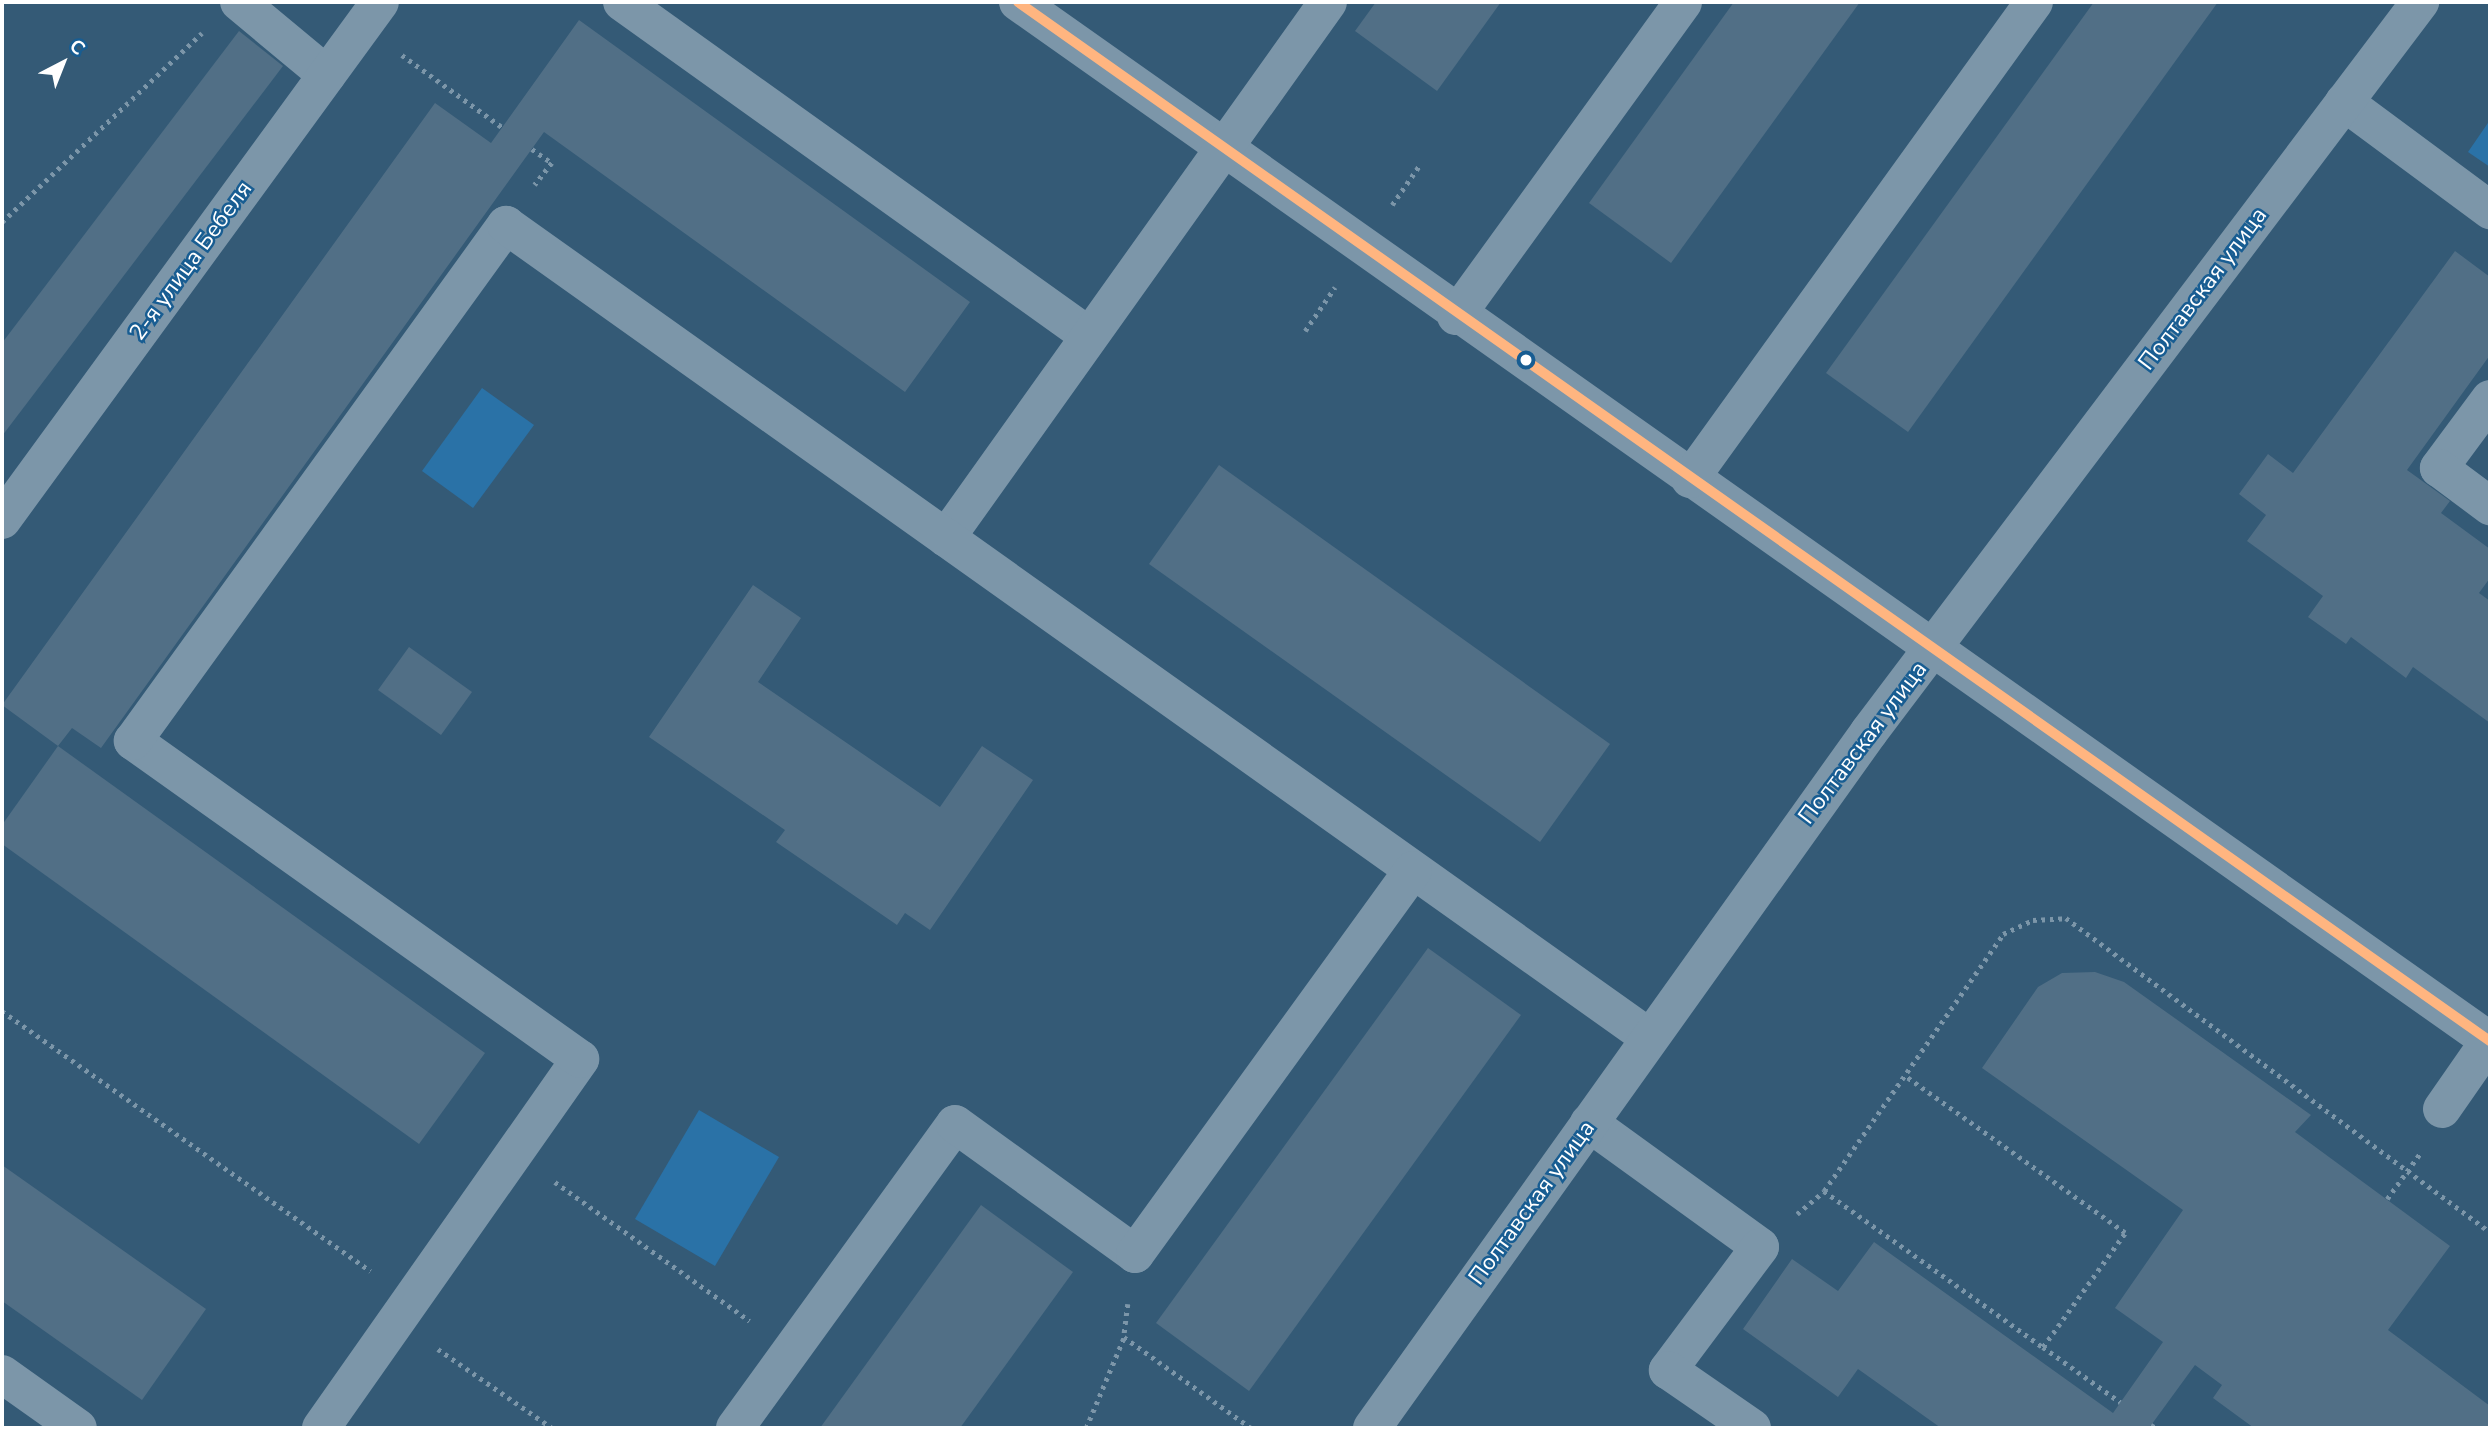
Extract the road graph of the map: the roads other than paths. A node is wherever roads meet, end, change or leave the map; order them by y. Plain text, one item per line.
1 (239, 2) edge
2 (380, 2) edge
3 (622, 2) edge
4 (1018, 2) edge
5 (1328, 2) edge
6 (1683, 2) edge
7 (2034, 2) edge
8 (2420, 2) edge
9 (327, 75) junction
10 (2344, 102) junction
11 (1224, 147) junction
12 (2490, 209) edge
13 (1456, 316) junction
14 (1089, 336) junction
15 (2490, 399) edge
16 (1690, 479) junction
17 (2490, 506) edge
18 (2, 520) edge
19 (946, 538) junction
20 (1932, 650) junction
21 (1413, 870) junction
22 (1650, 1038) junction
23 (2490, 1040) edge
24 (2442, 1109) dead end
25 (1589, 1124) junction
26 (2, 1374) edge
27 (79, 1428) edge
28 (321, 1428) edge
29 (736, 1428) edge
30 (1372, 1428) edge
31 (1752, 1428) edge

1 - 9 street
2 - 9 street, 2-я улица Бебеля
3 - 14 street
4 - 11 street
5 - 11 street
6 - 13 street
7 - 16 street
8 - 10 street, Полтавская улица
9 - 18 street, 2-я улица Бебеля
10 - 12 street
10 - 20 street, Полтавская улица
11 - 13 street
11 - 14 street
13 - 16 street
14 - 19 street
15 - 17 street
16 - 20 street
19 - 21 street
19 - 28 street
20 - 22 street, Полтавская улица
20 - 23 street
21 - 22 street
21 - 29 street
22 - 25 street, Полтавская улица
23 - 24 street
25 - 30 street, Полтавская улица
25 - 31 street
26 - 27 street

